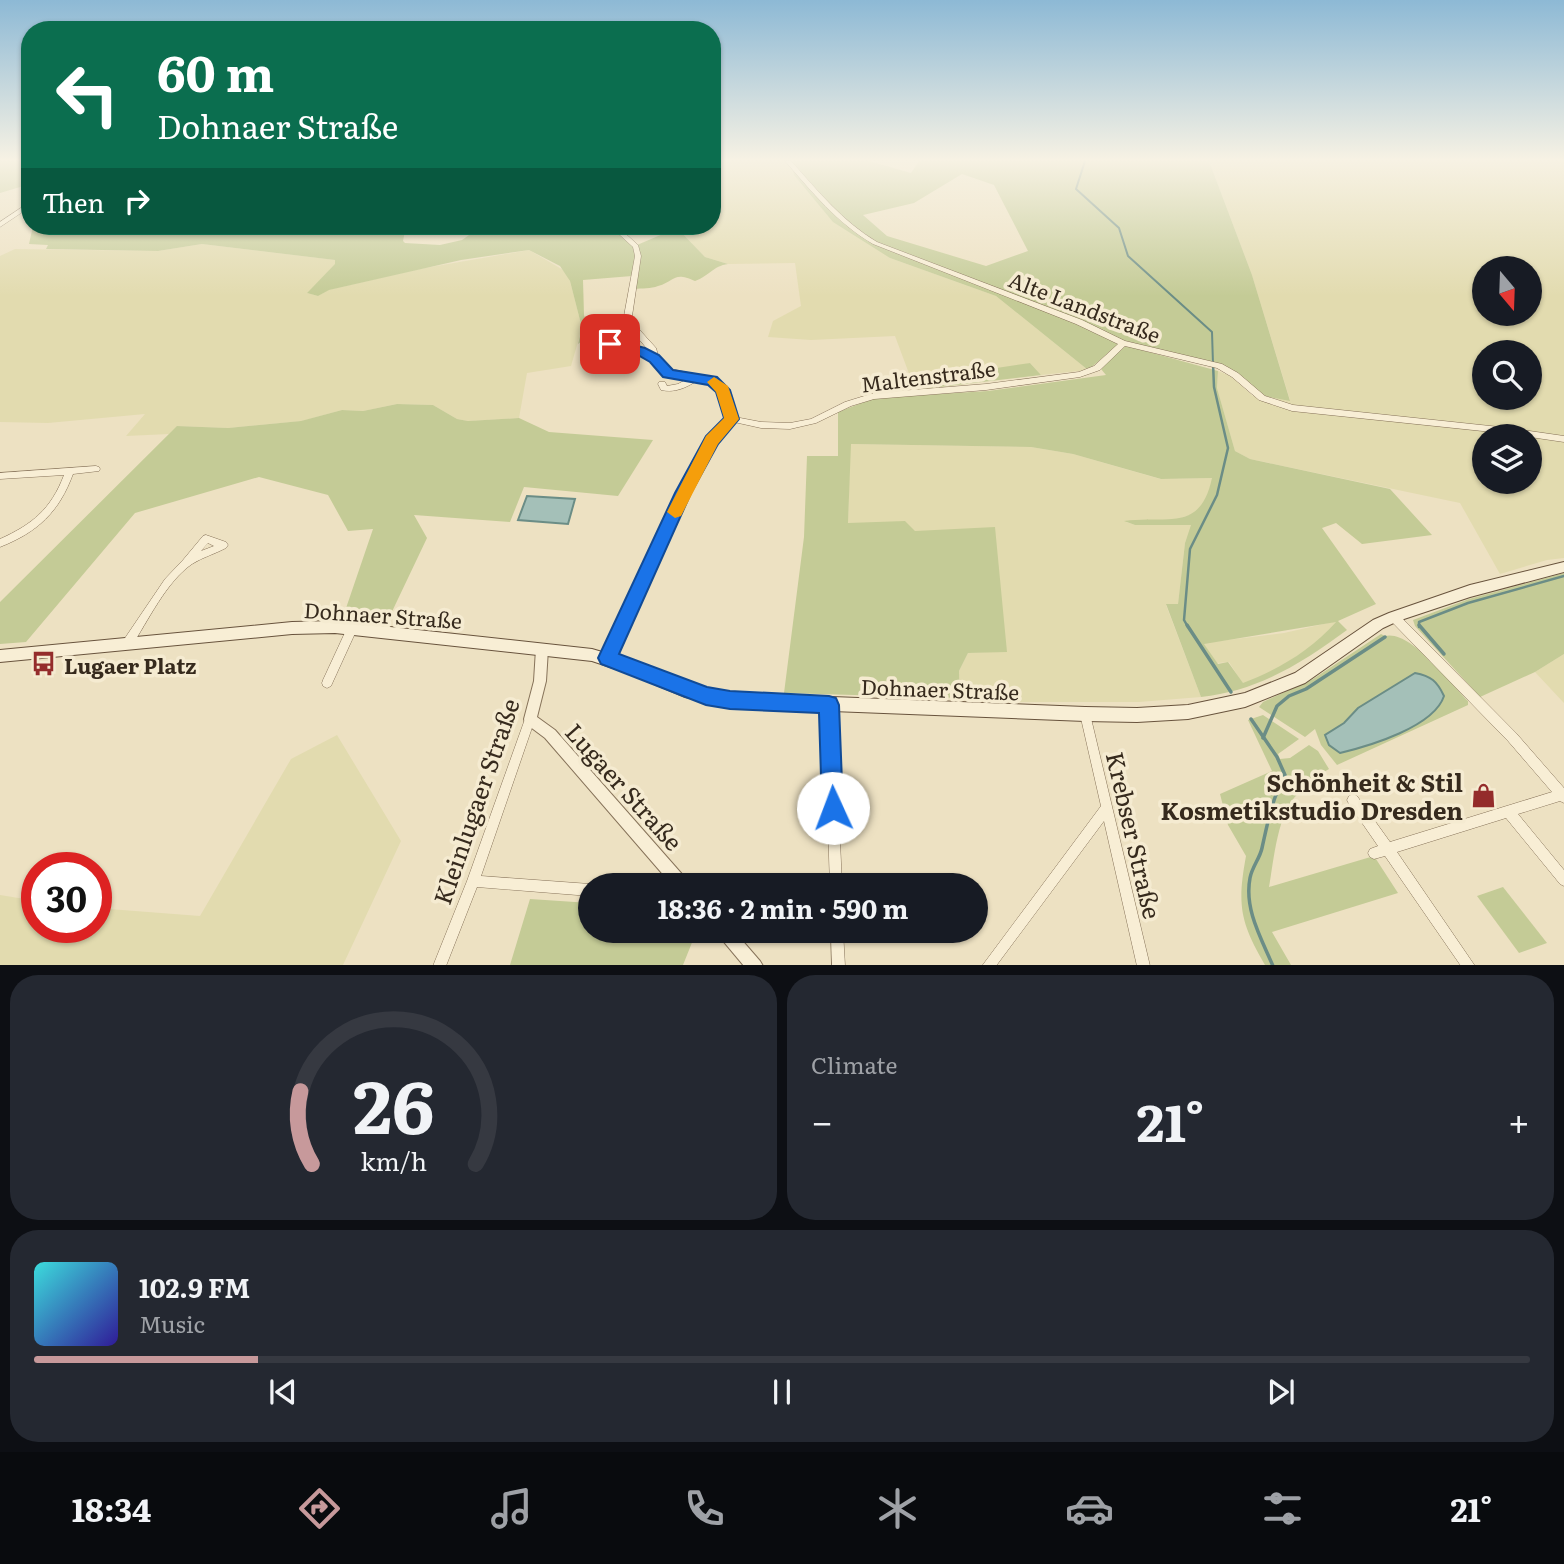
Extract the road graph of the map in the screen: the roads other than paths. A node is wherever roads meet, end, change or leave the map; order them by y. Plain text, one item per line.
1 (826, 206) edge
2 (21, 210) edge
3 (0, 225) edge
4 (623, 235) edge
5 (588, 340) dead end
6 (1123, 343) junction
7 (654, 359) junction
8 (663, 370) joint
9 (696, 377) junction
10 (662, 384) dead end
11 (732, 419) junction
12 (1564, 439) edge
13 (96, 469) dead end
14 (69, 472) junction
15 (0, 476) edge
16 (0, 543) edge
17 (187, 562) dead end
18 (1564, 567) edge
19 (1394, 617) junction
20 (352, 629) junction
21 (127, 645) junction
22 (542, 649) junction
23 (0, 656) edge
24 (608, 658) junction
25 (327, 684) dead end
26 (829, 705) junction
27 (1084, 714) junction
28 (530, 719) junction
29 (1563, 796) edge
30 (1353, 800) dead end
31 (1106, 808) junction
32 (1509, 812) junction
33 (1387, 849) junction
34 (1374, 853) dead end
35 (672, 873) edge
36 (835, 873) edge
37 (1564, 880) edge
38 (473, 881) junction
39 (578, 889) edge
40 (735, 943) edge
41 (838, 943) edge
42 (439, 965) edge
43 (755, 965) edge
44 (839, 965) edge
45 (988, 965) edge
46 (1144, 965) edge
47 (1469, 965) edge

1 - 6 street, Alte Landstraße
2 - 3 street
4 - 7 street
5 - 7 street
6 - 11 street, Maltenstraße
6 - 12 street, Alte Landstraße
7 - 8 street
8 - 9 street
9 - 10 street
9 - 11 street
11 - 24 street
13 - 14 street
14 - 15 street
14 - 16 street
17 - 21 street
18 - 19 main road, Dohnaer Straße
19 - 27 main road, Dohnaer Straße
19 - 29 street
20 - 21 main road, Dohnaer Straße
20 - 22 main road, Dohnaer Straße
20 - 25 street
21 - 23 main road, Dohnaer Straße
22 - 24 main road, Dohnaer Straße
22 - 28 street, Kleinlugaer Straße
24 - 26 main road, Dohnaer Straße
26 - 27 main road, Dohnaer Straße
26 - 36 street
27 - 31 street, Krebser Straße
28 - 35 street, Lugaer Straße
28 - 38 street, Kleinlugaer Straße
29 - 32 street
30 - 33 street
31 - 45 street
31 - 46 street, Krebser Straße
32 - 33 street
32 - 37 street
33 - 34 street
33 - 47 street
38 - 39 street
38 - 42 street, Kleinlugaer Straße
40 - 43 street
41 - 44 street

